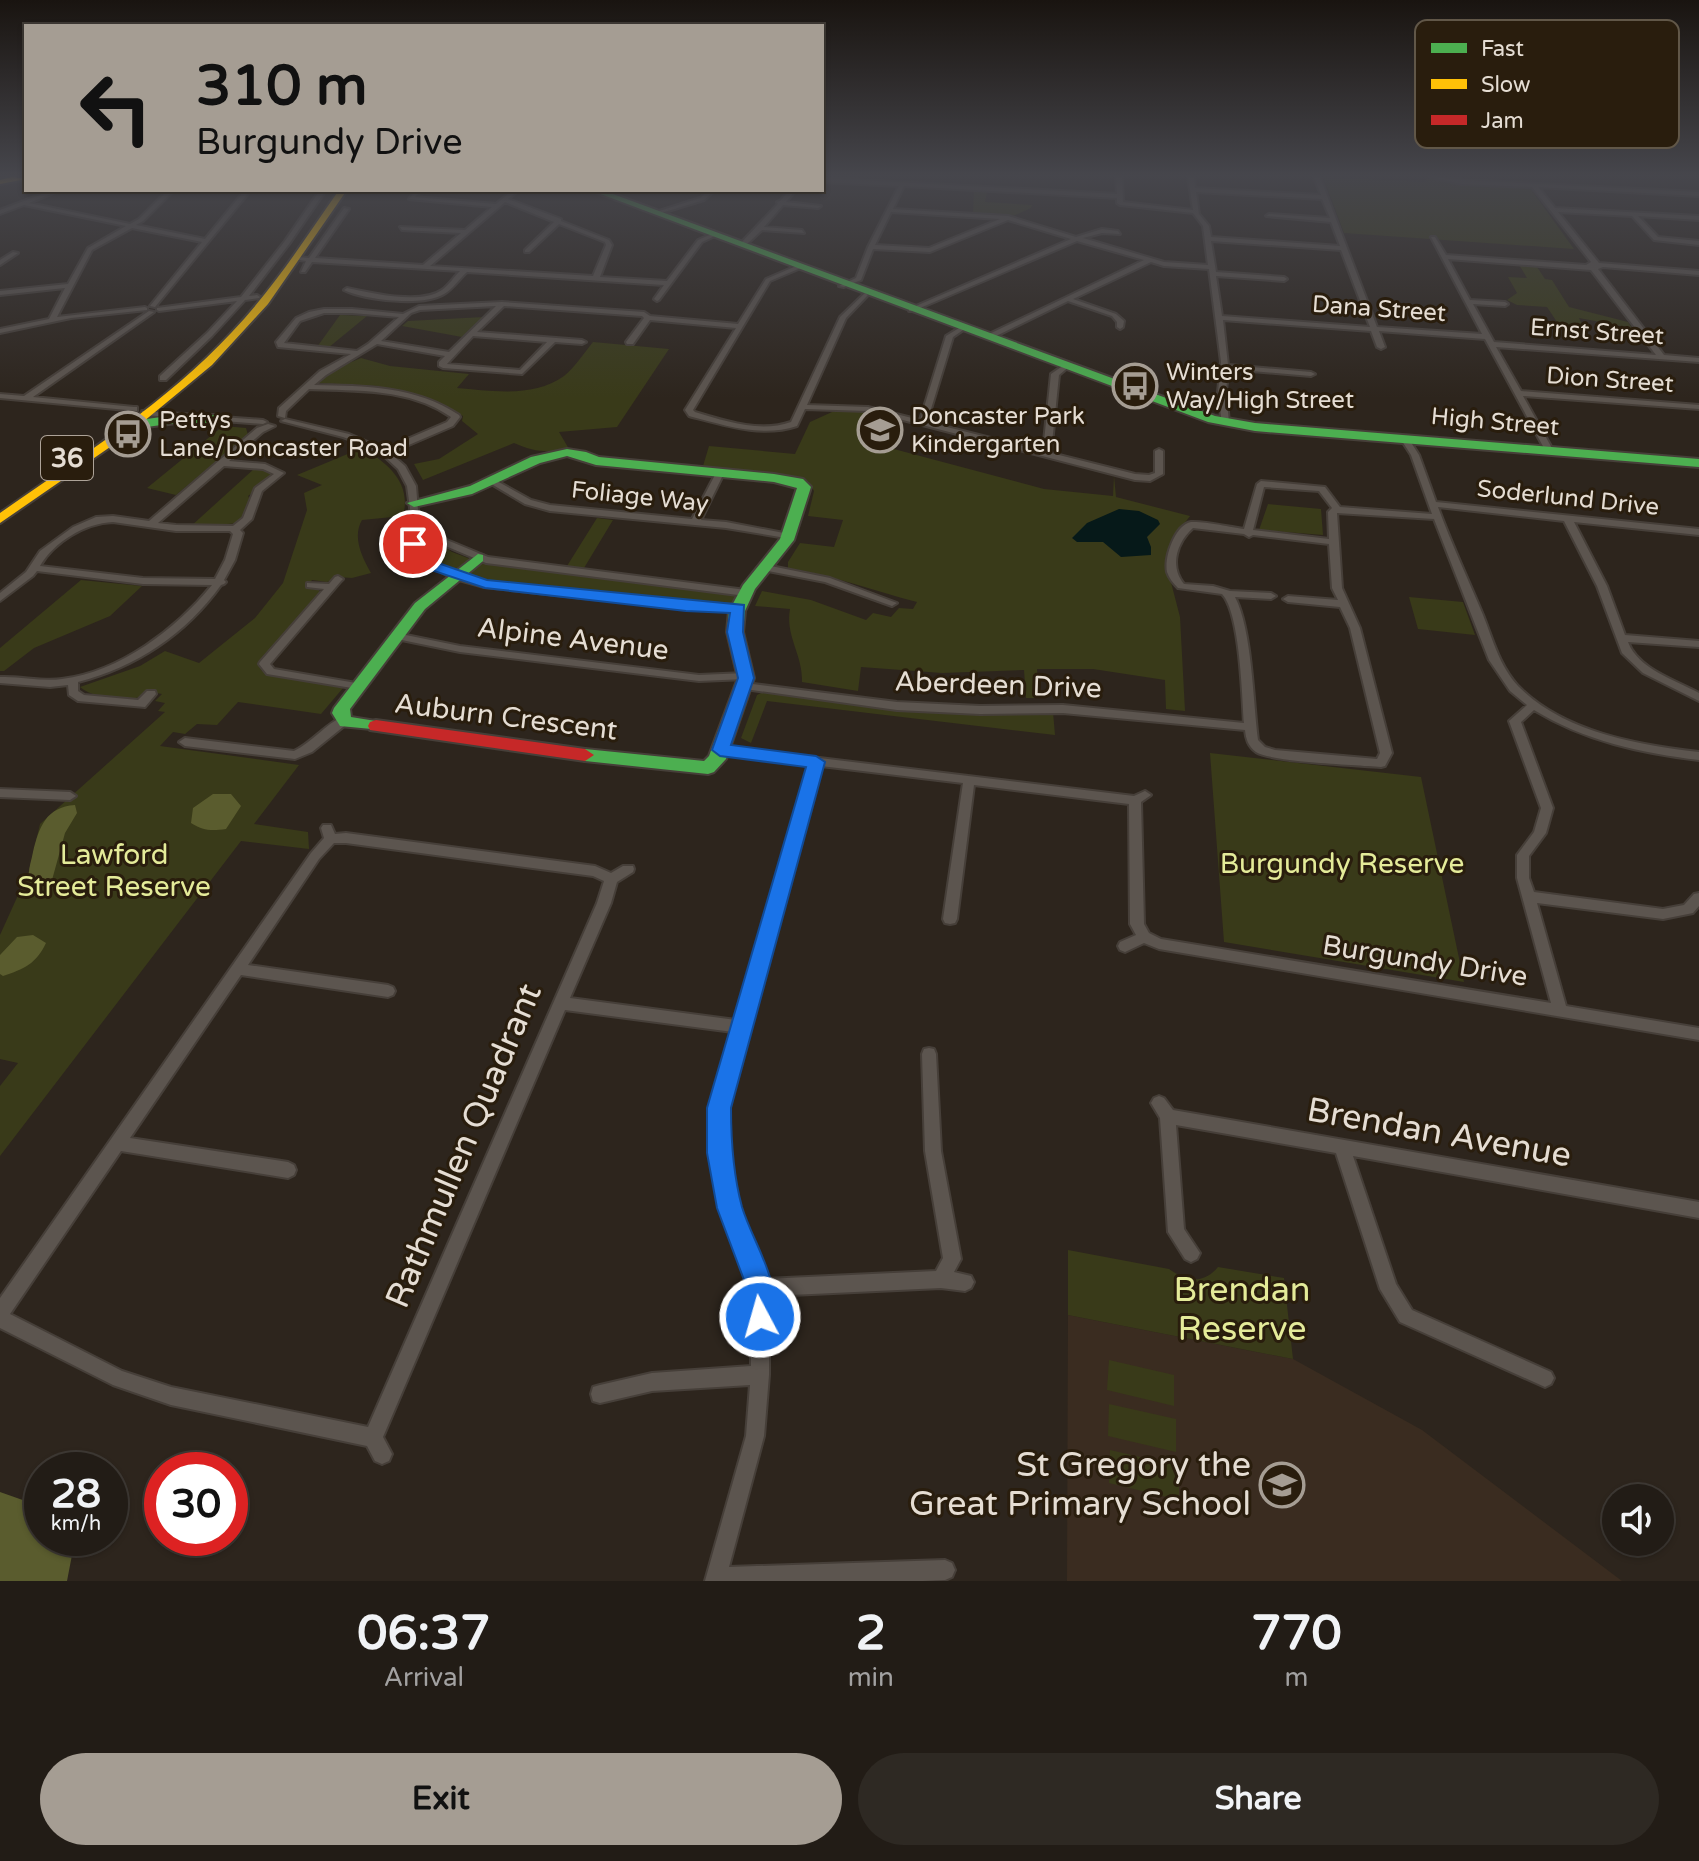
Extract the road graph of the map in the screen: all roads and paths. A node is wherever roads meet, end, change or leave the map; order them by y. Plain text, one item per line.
1 (89, 251) edge
2 (197, 251) edge
3 (284, 251) edge
4 (292, 251) edge
5 (311, 251) edge
6 (314, 251) edge
7 (444, 251) edge
8 (605, 251) edge
9 (693, 251) edge
10 (763, 251) edge
11 (870, 251) edge
12 (1050, 251) edge
13 (1120, 251) edge
14 (1209, 251) edge
15 (1345, 251) edge
16 (1440, 251) edge
17 (1583, 251) edge
18 (15, 253) dead end
19 (1443, 256) junction
20 (1150, 260) junction
21 (0, 263) edge
22 (304, 263) junction
23 (793, 265) junction
24 (426, 266) junction
25 (1594, 266) junction
26 (466, 269) junction
27 (1212, 271) junction
28 (1699, 273) edge
29 (596, 278) junction
30 (1284, 279) dead end
31 (669, 283) junction
32 (69, 286) junction
33 (857, 289) junction
34 (347, 290) dead end
35 (0, 293) edge
36 (251, 298) junction
37 (657, 299) dead end
38 (1067, 299) junction
39 (1468, 302) junction
40 (502, 304) junction
41 (1505, 304) dead end
42 (152, 309) junction
43 (919, 311) junction
44 (405, 316) junction
45 (648, 318) junction
46 (1219, 318) junction
47 (52, 319) junction
48 (741, 326) junction
49 (964, 327) junction
50 (1120, 327) dead end
51 (1374, 329) junction
52 (0, 331) edge
53 (472, 334) junction
54 (989, 336) junction
55 (553, 340) junction
56 (1489, 341) junction
57 (376, 342) junction
58 (582, 342) dead end
59 (630, 342) dead end
60 (1381, 347) dead end
61 (359, 353) junction
62 (451, 355) junction
63 (1662, 357) junction
64 (1699, 360) edge
65 (1067, 365) junction
66 (1225, 367) junction
67 (1311, 374) dead end
68 (193, 377) junction
69 (163, 378) dead end
70 (309, 387) junction
71 (1517, 393) junction
72 (0, 396) edge
73 (25, 399) junction
74 (801, 407) junction
75 (1699, 407) edge
76 (177, 410) junction
77 (140, 414) junction
78 (1221, 416) junction
79 (283, 418) junction
80 (221, 419) joint
81 (268, 422) junction
82 (923, 423) junction
83 (1411, 444) junction
84 (1549, 450) junction
85 (1159, 451) dead end
86 (383, 453) junction
87 (1047, 454) junction
88 (223, 463) junction
89 (1699, 463) edge
90 (720, 473) junction
91 (492, 482) junction
92 (1433, 504) junction
93 (0, 507) edge
94 (414, 507) junction
95 (1337, 509) junction
96 (1438, 517) junction
97 (1567, 517) junction
98 (0, 519) edge
99 (695, 522) junction
100 (150, 525) junction
101 (235, 529) junction
102 (1699, 532) edge
103 (1249, 534) junction
104 (789, 537) junction
105 (1334, 542) junction
106 (478, 558) junction
107 (35, 568) junction
108 (766, 568) junction
109 (580, 571) junction
110 (454, 575) junction
111 (221, 582) junction
112 (310, 585) dead end
113 (566, 594) junction
114 (1229, 594) junction
115 (1271, 596) dead end
116 (0, 598) edge
117 (1288, 599) dead end
118 (742, 600) junction
119 (892, 603) dead end
120 (1344, 604) junction
121 (396, 636) junction
122 (1622, 638) junction
123 (1699, 644) edge
124 (0, 680) edge
125 (73, 680) junction
126 (745, 681) junction
127 (358, 686) junction
128 (1699, 697) edge
129 (149, 701) dead end
130 (1535, 704) junction
131 (344, 720) junction
132 (1249, 727) junction
133 (185, 742) dead end
134 (720, 750) junction
135 (1699, 756) edge
136 (816, 762) junction
137 (969, 781) junction
138 (0, 793) edge
139 (70, 796) dead end
140 (628, 869) dead end
141 (611, 879) junction
142 (1529, 897) junction
143 (1699, 898) edge
144 (950, 919) dead end
145 (1144, 937) junction
146 (1125, 946) dead end
147 (239, 969) junction
148 (388, 991) dead end
149 (561, 1003) junction
150 (1560, 1009) junction
151 (741, 1027) junction
152 (1699, 1034) edge
153 (929, 1054) dead end
154 (118, 1143) junction
155 (1342, 1146) junction
156 (288, 1170) dead end
157 (1699, 1210) edge
158 (1191, 1253) dead end
159 (941, 1279) junction
160 (965, 1282) dead end
161 (760, 1288) junction
162 (0, 1316) edge
163 (760, 1375) junction
164 (1545, 1378) dead end
165 (600, 1394) dead end
166 (945, 1570) dead end
167 (716, 1580) edge

1 - 32 street
2 - 42 street
3 - 36 street
4 - 36 main road, 36
5 - 22 main road, 36
6 - 22 street
7 - 24 street
8 - 29 street
9 - 31 street
10 - 23 main road, High Street
11 - 33 street
12 - 43 street
13 - 20 street
14 - 27 street
15 - 51 street
16 - 19 street
17 - 25 street
18 - 21 street
19 - 25 street
19 - 39 street
20 - 27 street
20 - 38 street
22 - 24 street
22 - 68 main road, 36
23 - 33 main road, High Street
23 - 48 street
24 - 26 street
25 - 28 street
25 - 63 street
26 - 29 street
26 - 34 street
27 - 30 street
27 - 46 street
29 - 31 street
31 - 37 street
32 - 35 street
32 - 47 street
33 - 43 main road, High Street
33 - 43 main road, High Street
33 - 74 street
36 - 42 street
36 - 69 street
36 - 77 main road, 36
38 - 50 street
38 - 54 street
39 - 41 street
39 - 56 street
40 - 44 street
40 - 45 street
40 - 53 street
42 - 47 street
42 - 73 street
43 - 49 main road, High Street
44 - 57 street
44 - 61 street
45 - 48 street
45 - 59 street
46 - 51 street, Dana Street
46 - 66 street
47 - 52 street
48 - 74 street
49 - 54 main road, High Street
49 - 82 street
51 - 56 street, Dana Street
51 - 60 street
53 - 55 street
53 - 62 street
54 - 65 main road, High Street
55 - 58 street
55 - 62 street
56 - 63 street, Ernst Street
56 - 71 street
57 - 61 street
57 - 62 street
61 - 70 street
63 - 64 street, Ernst Street
65 - 78 main road, High Street
65 - 87 street
66 - 67 street
66 - 78 street
68 - 76 main road
68 - 77 main road, 36
70 - 79 street
70 - 86 street
71 - 75 street, Dion Street
71 - 84 street
72 - 73 street
73 - 77 street
74 - 82 street
76 - 77 street
76 - 81 street
77 - 80 main road
77 - 93 main road, 36
77 - 98 main road, 36
78 - 83 main road, High Street
79 - 81 street
79 - 86 street
80 - 81 street
81 - 88 street
82 - 87 street
83 - 84 main road, High Street
83 - 92 street
84 - 89 main road, High Street
85 - 87 street
86 - 94 street
88 - 100 street
88 - 101 street
90 - 91 main road
90 - 99 street
90 - 104 main road
91 - 94 main road
91 - 99 street, Foliage Way
92 - 96 street
92 - 97 street, Soderlund Drive
94 - 106 street
94 - 110 street
95 - 96 street
95 - 103 street
95 - 105 street
96 - 130 street
97 - 102 street, Soderlund Drive
97 - 122 street
99 - 104 street, Foliage Way
100 - 101 street
100 - 107 street
101 - 111 street
103 - 105 street
103 - 114 street
104 - 108 main road
105 - 120 street
106 - 109 street
106 - 110 main road, Auburn Crescent
107 - 111 street
107 - 116 street
108 - 118 main road
108 - 119 street
109 - 113 street
109 - 118 street
110 - 113 street
110 - 121 main road, Auburn Crescent
111 - 125 street
112 - 127 street
113 - 118 street
114 - 115 street
114 - 132 street
117 - 120 street
118 - 126 main road
120 - 132 street
121 - 126 street, Alpine Avenue
121 - 127 main road, Auburn Crescent
122 - 123 street
122 - 128 street
124 - 125 street
125 - 129 street
126 - 132 street, Aberdeen Drive
126 - 134 main road
127 - 131 main road, Auburn Crescent
130 - 135 street
130 - 142 street
131 - 133 street
131 - 134 main road, Auburn Crescent
134 - 136 street
136 - 137 street
136 - 151 street
137 - 144 street
137 - 145 street
138 - 139 street
140 - 141 street
141 - 147 street, Rathmullen Quadrant
141 - 149 street, Rathmullen Quadrant
142 - 143 street
142 - 150 street
145 - 146 street
145 - 150 street, Burgundy Drive
147 - 148 street
147 - 154 street, Rathmullen Quadrant
149 - 151 street
149 - 162 street, Rathmullen Quadrant
150 - 152 street, Burgundy Drive
151 - 161 street
153 - 159 street
154 - 156 street
154 - 162 street, Rathmullen Quadrant
155 - 157 street, Brendan Avenue
155 - 158 street, Brendan Avenue
155 - 164 street
159 - 160 street
159 - 161 street
161 - 163 street
163 - 165 street
163 - 167 street
166 - 167 street

